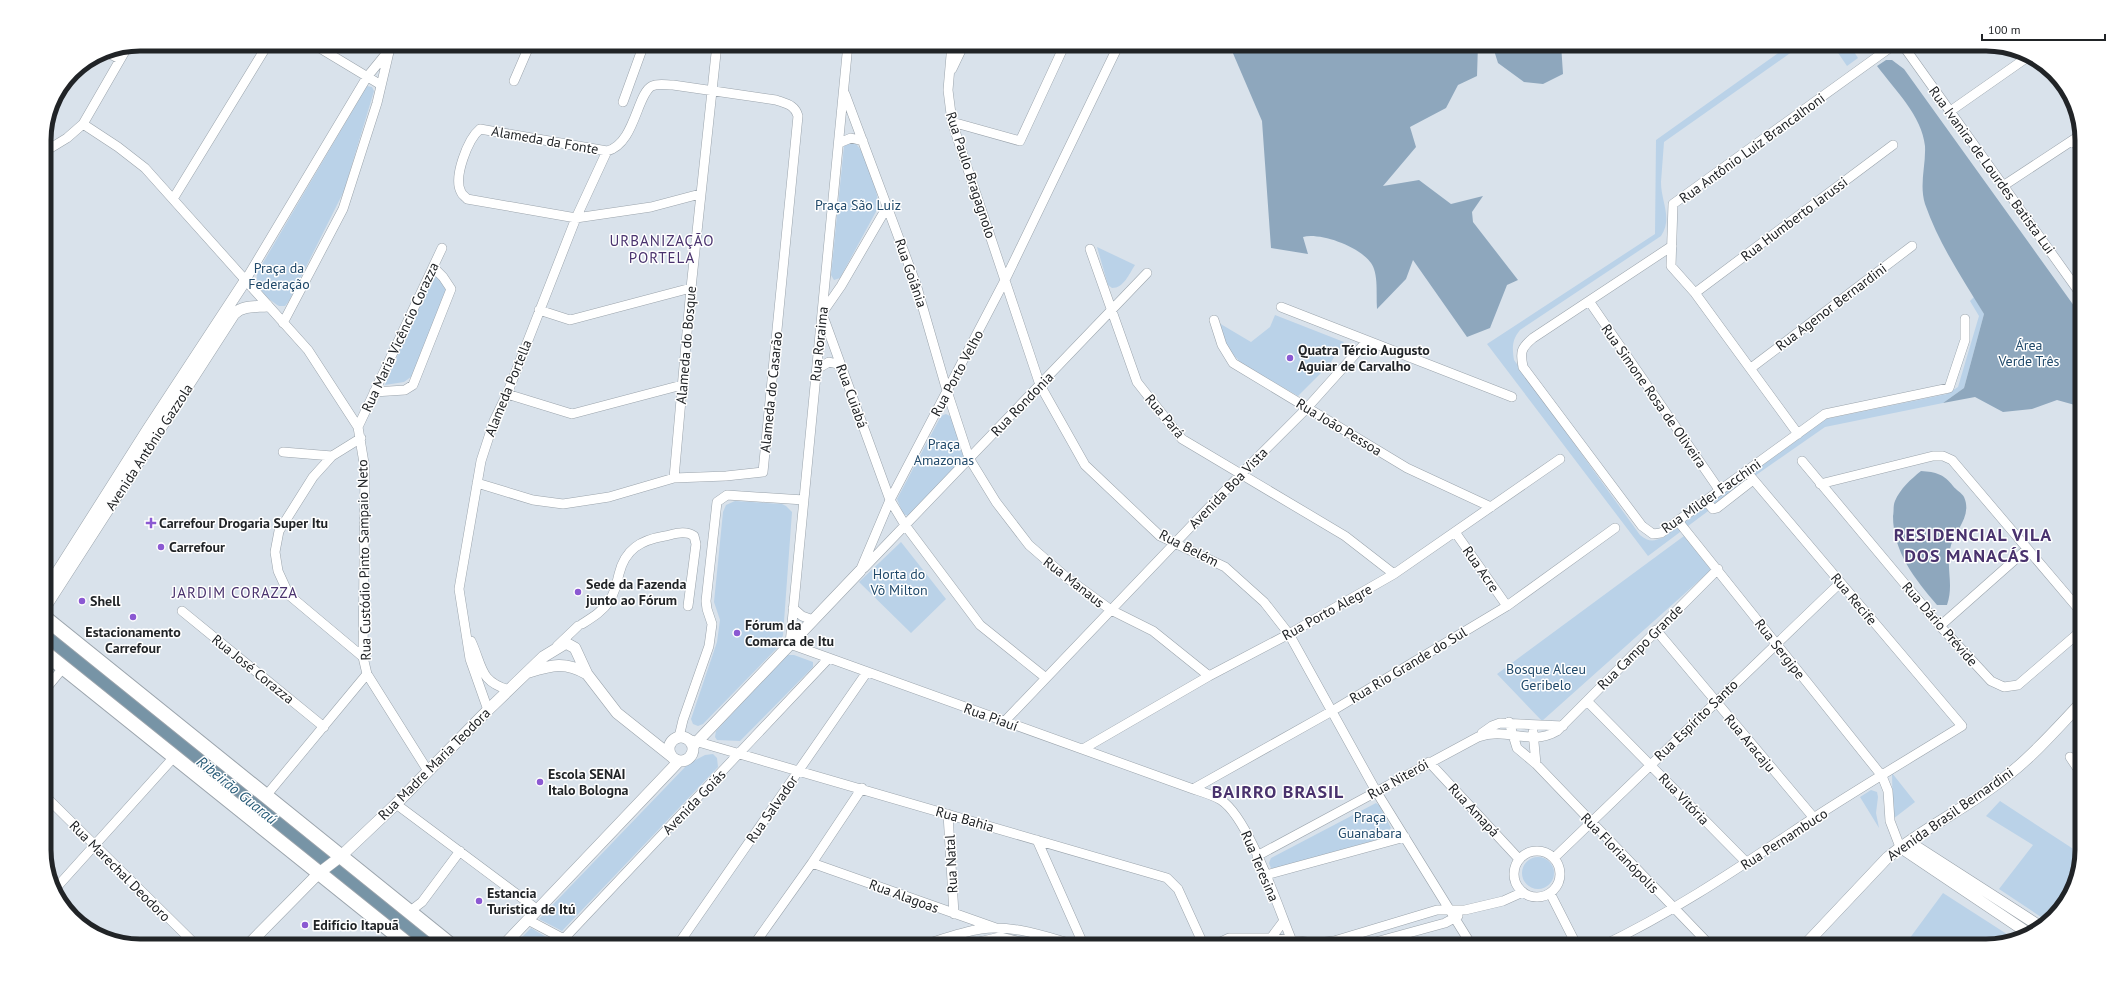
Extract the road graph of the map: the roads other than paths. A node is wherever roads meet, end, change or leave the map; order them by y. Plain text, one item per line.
1 (264, 51) edge
2 (325, 51) edge
3 (388, 51) edge
4 (390, 51) edge
5 (527, 51) edge
6 (641, 51) edge
7 (716, 51) edge
8 (847, 51) edge
9 (952, 51) edge
10 (961, 51) edge
11 (1062, 51) edge
12 (1116, 51) edge
13 (1885, 51) edge
14 (1907, 51) edge
15 (124, 53) edge
16 (113, 55) edge
17 (120, 59) junction
18 (2024, 60) edge
19 (950, 74) junction
20 (367, 76) junction
21 (514, 81) dead end
22 (381, 85) junction
23 (844, 90) junction
24 (712, 92) junction
25 (623, 102) dead end
26 (1949, 112) junction
27 (952, 122) junction
28 (83, 124) junction
29 (857, 124) junction
30 (840, 126) junction
31 (2073, 140) joint
32 (863, 141) junction
33 (839, 143) junction
34 (2075, 143) edge
35 (1893, 145) dead end
36 (51, 148) edge
37 (607, 151) junction
38 (2003, 186) junction
39 (700, 194) junction
40 (173, 200) junction
41 (887, 207) junction
42 (576, 218) junction
43 (1672, 246) junction
44 (1912, 246) dead end
45 (442, 248) dead end
46 (1090, 249) dead end
47 (433, 267) junction
48 (1147, 273) dead end
49 (1006, 280) junction
50 (245, 281) junction
51 (2075, 286) edge
52 (691, 288) junction
53 (1695, 293) junction
54 (1588, 302) junction
55 (267, 306) junction
56 (1280, 308) dead end
57 (539, 310) junction
58 (1111, 310) junction
59 (822, 313) junction
60 (1965, 319) dead end
61 (1214, 320) dead end
62 (283, 323) junction
63 (1367, 341) junction
64 (841, 365) junction
65 (1751, 368) junction
66 (817, 369) junction
67 (1040, 384) junction
68 (682, 385) junction
69 (947, 391) junction
70 (374, 392) junction
71 (507, 394) junction
72 (1512, 397) dead end
73 (1306, 408) junction
74 (358, 427) junction
75 (1798, 434) junction
76 (361, 438) junction
77 (283, 452) dead end
78 (332, 456) junction
79 (969, 458) junction
80 (1560, 459) dead end
81 (1802, 461) dead end
82 (1746, 471) junction
83 (1240, 474) junction
84 (674, 478) junction
85 (1753, 480) junction
86 (477, 483) junction
87 (1820, 484) junction
88 (1720, 491) junction
89 (804, 500) junction
90 (890, 500) junction
91 (1706, 501) junction
92 (1491, 506) junction
93 (1678, 521) junction
94 (905, 525) junction
95 (1615, 528) dead end
96 (1455, 532) junction
97 (86, 537) junction
98 (1175, 543) junction
99 (2027, 549) junction
100 (1718, 569) junction
101 (860, 571) junction
102 (1394, 574) junction
103 (1840, 583) junction
104 (51, 584) edge
105 (51, 597) edge
106 (2075, 604) edge
107 (688, 606) dead end
108 (1507, 606) junction
109 (794, 608) junction
110 (1111, 610) junction
111 (182, 611) dead end
112 (813, 620) junction
113 (51, 623) edge
114 (1940, 626) junction
115 (1656, 630) junction
116 (1289, 634) junction
117 (468, 636) junction
118 (2075, 636) edge
119 (790, 644) junction
120 (1775, 644) junction
121 (557, 648) junction
122 (578, 655) junction
123 (363, 657) junction
124 (51, 658) edge
125 (829, 658) junction
126 (566, 665) junction
127 (63, 668) junction
128 (529, 672) junction
129 (867, 672) junction
130 (367, 674) junction
131 (587, 674) junction
132 (1209, 676) junction
133 (1046, 678) junction
134 (51, 682) edge
135 (509, 690) junction
136 (1587, 701) junction
137 (1715, 701) junction
138 (2075, 709) edge
139 (488, 710) junction
140 (1332, 712) junction
141 (1004, 722) junction
142 (1509, 722) junction
143 (1532, 724) junction
144 (1563, 726) junction
145 (1962, 726) joint
146 (324, 727) junction
147 (709, 730) junction
148 (1512, 735) junction
149 (1550, 736) junction
150 (1478, 737) junction
151 (1533, 737) junction
152 (650, 739) junction
153 (686, 740) junction
154 (1083, 749) junction
155 (741, 753) junction
156 (1535, 754) junction
157 (174, 757) junction
158 (2070, 757) dead end
159 (675, 758) junction
160 (1429, 762) junction
161 (1536, 764) junction
162 (1649, 764) junction
163 (2075, 764) edge
164 (799, 770) junction
165 (428, 771) junction
166 (1882, 776) junction
167 (862, 788) junction
168 (1193, 789) junction
169 (1376, 791) junction
170 (265, 797) junction
171 (51, 802) edge
172 (396, 804) junction
173 (948, 814) junction
174 (1814, 818) junction
175 (1590, 822) junction
176 (1405, 837) junction
177 (1037, 840) junction
178 (1904, 844) junction
179 (95, 846) junction
180 (460, 851) junction
181 (1257, 856) junction
182 (1554, 858) junction
183 (337, 859) junction
184 (1519, 859) junction
185 (812, 864) junction
186 (1747, 864) junction
187 (321, 871) junction
188 (1266, 875) junction
189 (59, 885) edge
190 (1523, 892) junction
191 (1550, 893) junction
192 (1673, 908) junction
193 (1449, 909) junction
194 (538, 910) junction
195 (1466, 910) junction
196 (409, 912) junction
197 (958, 916) junction
198 (1455, 919) junction
199 (528, 920) junction
200 (1283, 922) junction
201 (2036, 924) edge
202 (996, 928) junction
203 (2024, 930) edge
204 (971, 931) junction
205 (564, 938) joint
206 (1271, 938) junction
207 (190, 939) edge
208 (254, 939) edge
209 (402, 939) edge
210 (443, 939) edge
211 (510, 939) edge
212 (682, 939) edge
213 (758, 939) edge
214 (944, 939) edge
215 (974, 939) edge
216 (992, 939) edge
217 (1008, 939) edge
218 (1051, 939) edge
219 (1081, 939) edge
220 (1201, 939) edge
221 (1227, 939) edge
222 (1275, 939) edge
223 (1291, 939) edge
224 (1337, 939) edge
225 (1385, 939) edge
226 (1468, 939) edge
227 (1573, 939) edge
228 (1617, 939) edge
229 (1704, 939) edge
230 (1811, 939) edge

1 - 40 street
2 - 20 street
3 - 20 street
4 - 22 street
5 - 21 street
6 - 25 street
7 - 24 street, Alameda do Bosque
8 - 23 street, Rua Roraima
9 - 19 street, Rua Paulo Bragagnolo
10 - 19 street
11 - 27 street
12 - 49 street, Rua Porto Velho
13 - 43 street, Rua Antônio Luiz Brancalhoni
14 - 26 street, Rua Ivanira de Lourdes Batista Lui
15 - 17 street
16 - 17 street
17 - 28 street
18 - 26 street
19 - 27 street, Rua Paulo Bragagnolo
20 - 22 street
20 - 50 street
22 - 62 street
23 - 29 street, Rua Goiânia
23 - 30 street, Rua Roraima
24 - 37 street, Alameda da Fonte
24 - 39 street, Alameda do Bosque
24 - 84 street, Alameda do Casarão
26 - 38 street, Rua Ivanira de Lourdes Batista Lui
27 - 49 street, Rua Paulo Bragagnolo
28 - 36 street
28 - 40 street, Rua Custódio Pinto Sampaio Neto
29 - 30 street
29 - 32 street, Rua Goiânia
30 - 33 street, Rua Roraima
31 - 34 street
31 - 38 street
32 - 33 street
32 - 41 street, Rua Goiânia
33 - 59 street, Rua Roraima
35 - 53 street, Rua Humberto Iarussi
37 - 42 street, Alameda Portella
37 - 42 street, Alameda da Fonte
38 - 51 street, Rua Ivanira de Lourdes Batista Lui
39 - 42 street, Alameda da Fonte
39 - 52 street, Alameda do Bosque
40 - 50 street, Rua Custódio Pinto Sampaio Neto
41 - 59 street
41 - 69 street, Rua Goiânia
42 - 57 street, Alameda Portella
43 - 53 street, Rua Antônio Luiz Brancalhoni
43 - 54 street, Rua Milder Facchini
44 - 65 street, Rua Agenor Bernardini
45 - 47 street, Rua Maria Vicêncio Corazza
46 - 58 street, Rua Pará
47 - 70 street, Rua Maria Vicêncio Corazza
47 - 70 street
48 - 58 street, Rua Rondonia
49 - 67 street, Rua Belém
49 - 69 street, Rua Porto Velho
50 - 55 street, Rua Custódio Pinto Sampaio Neto
50 - 97 street, Avenida Antônio Gazzola
52 - 57 street
52 - 68 street, Alameda do Bosque
53 - 65 street, Rua Antônio Luiz Brancalhoni
54 - 88 street, Rua Simone Rosa de Oliveira
54 - 93 street, Rua Milder Facchini
55 - 62 street, Rua Custódio Pinto Sampaio Neto
55 - 97 street, Avenida Antônio Gazzola
56 - 63 street
57 - 71 street, Alameda Portella
58 - 67 street, Rua Rondonia
58 - 83 street, Rua Pará
59 - 64 street, Rua Cuiabá
59 - 66 street, Rua Roraima
60 - 75 street, Rua Milder Facchini
61 - 73 street, Rua João Pessoa
62 - 74 street, Rua Custódio Pinto Sampaio Neto
63 - 72 street
63 - 73 street, Avenida Boa Vista
64 - 66 street
64 - 90 street, Rua Cuiabá
65 - 75 street, Rua Antônio Luiz Brancalhoni
66 - 89 street, Rua Roraima
67 - 79 street, Rua Rondonia
67 - 98 street, Rua Belém
68 - 71 street
68 - 84 street, Alameda do Bosque
69 - 79 street, Rua Goiânia
69 - 90 street, Rua Porto Velho
70 - 74 street, Rua Maria Vicêncio Corazza
71 - 86 street, Alameda Portella
73 - 83 street, Avenida Boa Vista
73 - 92 street, Rua João Pessoa
74 - 76 street, Rua Custódio Pinto Sampaio Neto
75 - 82 street, Rua Milder Facchini
76 - 78 street
76 - 123 street, Rua Custódio Pinto Sampaio Neto
77 - 78 street
78 - 123 street
79 - 94 street, Rua Rondonia
79 - 110 street, Rua Manaus
80 - 92 street, Rua Porto Alegre
81 - 87 street, Rua Dário Prévide
82 - 85 street, Rua Recife
82 - 88 street, Rua Milder Facchini
83 - 98 street, Avenida Boa Vista
83 - 102 street, Rua Pará
84 - 86 street, Alameda do Casarão
85 - 91 street
85 - 103 street, Rua Recife
86 - 117 street, Alameda Portella
87 - 99 street
87 - 114 street, Rua Dário Prévide
88 - 91 street, Rua Milder Facchini
89 - 109 street, Rua Roraima
89 - 153 street
90 - 94 street, Rua Cuiabá
90 - 101 street, Rua Porto Velho
91 - 93 street, Rua Milder Facchini
92 - 96 street, Rua Porto Alegre
93 - 100 street, Rua Sergipe
94 - 101 street, Rua Rondonia
94 - 133 street, Rua Cuiabá
95 - 108 street, Rua Rio Grande do Sul
96 - 102 street, Rua Porto Alegre
96 - 108 street, Rua Acre
97 - 104 street, Avenida Antônio Gazzola
97 - 105 street, Avenida Antônio Gazzola
98 - 110 street, Avenida Boa Vista
98 - 116 street, Rua Belém
99 - 106 street
99 - 114 street
100 - 115 street, Rua Campo Grande
100 - 120 street, Rua Sergipe
101 - 112 street, Rua Rondonia
102 - 116 street, Rua Porto Alegre
103 - 120 street, Rua Espírito Santo
103 - 145 street, Rua Recife
107 - 121 street
108 - 140 street, Rua Rio Grande do Sul
109 - 112 street
109 - 119 street, Rua Roraima
110 - 132 street, Rua Manaus
110 - 133 street, Avenida Boa Vista
111 - 146 street, Rua José Corazza
112 - 119 street
113 - 170 main road
114 - 118 street, Rua Dário Prévide
115 - 136 street, Rua Campo Grande
115 - 137 street, Rua Aracaju
116 - 132 street, Rua Porto Alegre
116 - 140 street, Rua Belém
117 - 135 street, Alameda Portella
117 - 139 street, Alameda Portella
119 - 125 street, Rua Piauí
119 - 147 street
120 - 137 street, Rua Espírito Santo
120 - 166 street, Rua Sergipe
121 - 122 street
121 - 126 street
121 - 128 street, Rua Madre Maria Teodora
122 - 126 street
122 - 131 street
123 - 130 street, Rua Custódio Pinto Sampaio Neto
124 - 127 main road
125 - 129 street, Rua Piauí
125 - 155 street, Avenida Goiás
126 - 128 street, Rua Madre Maria Teodora
126 - 131 street
127 - 134 street
127 - 157 main road
128 - 135 street, Rua Madre Maria Teodora
129 - 141 street, Rua Piauí
129 - 164 street, Rua Salvador
130 - 146 street
130 - 165 street, Rua Custódio Pinto Sampaio Neto
131 - 152 street
132 - 154 street, Rua Porto Alegre
133 - 141 street, Avenida Boa Vista
135 - 139 street, Rua Madre Maria Teodora
136 - 144 street, Rua Campo Grande
136 - 162 street, Rua Vitória
137 - 162 street, Rua Espírito Santo
137 - 174 street, Rua Aracaju
138 - 178 street, Avenida Brasil Bernardini
139 - 165 street, Rua Madre Maria Teodora
140 - 168 street, Rua Rio Grande do Sul
140 - 169 street, Rua Belém
141 - 154 street, Rua Piauí
142 - 143 street
142 - 148 street, Rua Florianópolis
142 - 150 street, Rua Niterói
143 - 144 street
143 - 151 street
144 - 149 street, Rua Campo Grande
145 - 166 street, Rua Pernambuco
146 - 170 street
147 - 153 street
147 - 153 street
148 - 150 street, Rua Niterói
148 - 151 street, Rua Niterói
148 - 161 street, Rua Florianópolis
149 - 151 street
149 - 156 street, Rua Campo Grande
150 - 160 street, Rua Niterói
151 - 156 street
152 - 153 street
152 - 159 street
153 - 155 street, Rua Bahia
153 - 159 street
153 - 159 street
154 - 168 street, Rua Piauí
155 - 164 street, Rua Bahia
155 - 205 street, Avenida Goiás
156 - 161 street
157 - 179 street
157 - 187 main road
158 - 163 street
159 - 194 street
160 - 169 street, Rua Niterói
160 - 184 street, Rua Amapá
161 - 175 street, Rua Florianópolis
162 - 175 street, Rua Espírito Santo
162 - 186 street, Rua Vitória
164 - 167 street, Rua Bahia
164 - 212 street, Rua Salvador
165 - 172 street, Rua Madre Maria Teodora
166 - 174 street, Rua Pernambuco
166 - 178 street
167 - 173 street, Rua Bahia
167 - 185 street
168 - 181 street, Rua Teresina
169 - 176 street, Rua Belém
169 - 181 street, Rua Niterói
170 - 183 main road
171 - 179 street, Rua Marechal Deodoro
172 - 180 street
172 - 183 street, Rua Madre Maria Teodora
173 - 177 street, Rua Bahia
173 - 197 street, Rua Natal
174 - 186 street, Rua Pernambuco
175 - 182 street, Rua Espírito Santo
175 - 192 street, Rua Florianópolis
176 - 188 street
176 - 193 street, Rua Belém
177 - 219 street
177 - 220 street, Rua Bahia
178 - 201 street
178 - 203 street
178 - 230 street, Avenida Brasil Bernardini
179 - 189 street
179 - 207 street, Rua Marechal Deodoro
180 - 194 street
180 - 196 street
181 - 188 street, Rua Teresina
182 - 184 street
182 - 191 street
183 - 187 street, Rua Madre Maria Teodora
183 - 196 main road
184 - 190 street
185 - 197 street, Rua Alagoas
185 - 213 street
186 - 192 street, Rua Pernambuco
187 - 208 street
187 - 209 main road
188 - 200 street, Rua Teresina
190 - 191 street
190 - 195 street
191 - 227 street
192 - 228 street, Rua Pernambuco
192 - 229 street, Rua Florianópolis
193 - 195 street
193 - 198 street, Rua Belém
193 - 224 street
194 - 199 street
195 - 198 street
196 - 210 main road
197 - 202 street, Rua Alagoas
197 - 204 street
198 - 225 street
198 - 226 street, Rua Belém
199 - 205 street
199 - 211 street
200 - 206 street
200 - 223 street, Rua Teresina
202 - 204 street
202 - 218 street
204 - 214 street
204 - 215 street
206 - 221 street
206 - 222 street
216 - 217 street

